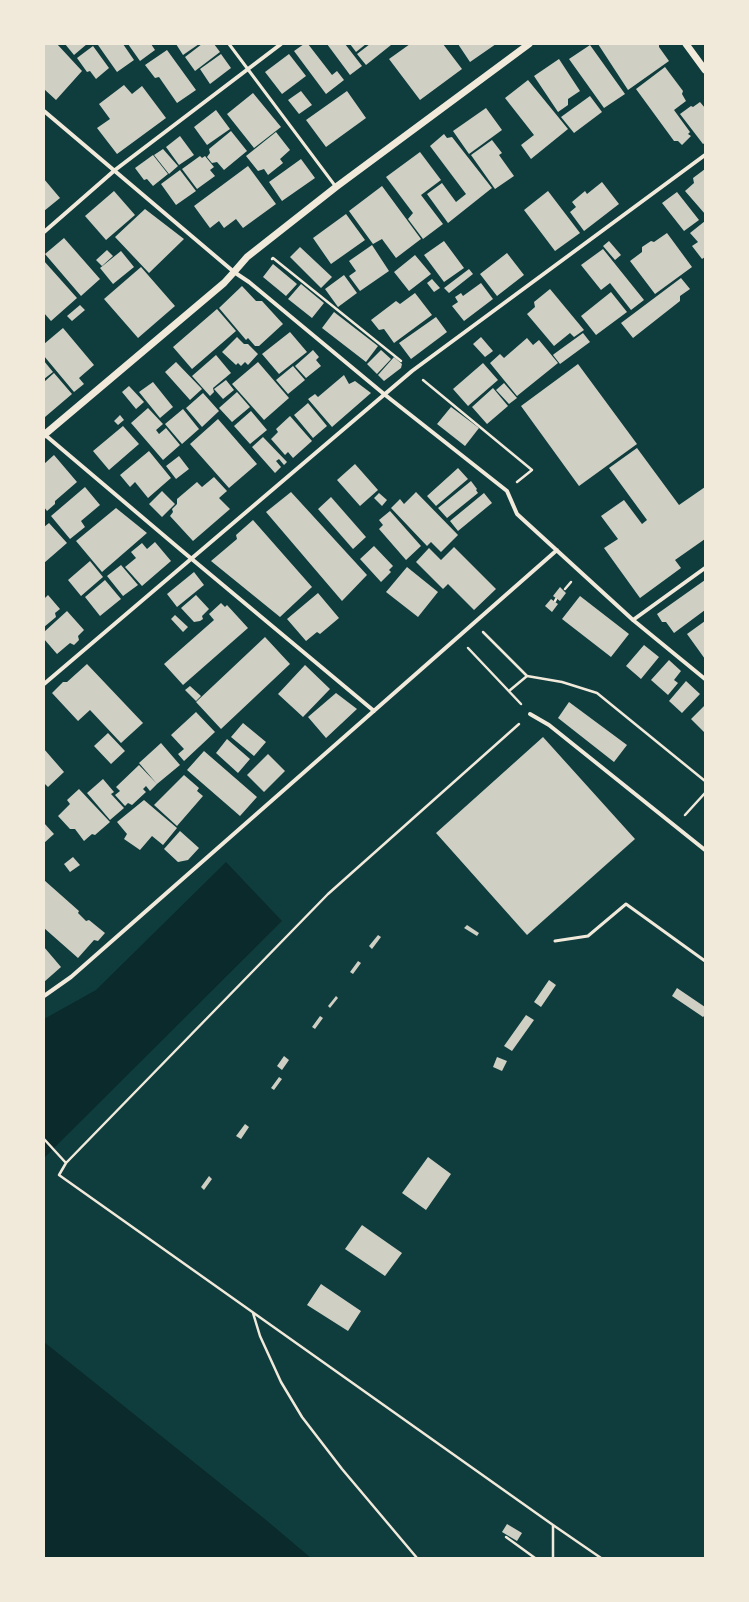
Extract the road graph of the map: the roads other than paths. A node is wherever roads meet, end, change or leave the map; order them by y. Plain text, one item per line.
1 (229, 44) edge
2 (281, 44) edge
3 (529, 44) edge
4 (686, 44) edge
5 (248, 69) junction
6 (705, 70) edge
7 (44, 111) edge
8 (705, 154) edge
9 (115, 170) junction
10 (336, 187) junction
11 (44, 232) edge
12 (234, 272) junction
13 (384, 394) junction
14 (44, 434) edge
15 (557, 550) junction
16 (192, 559) junction
17 (705, 568) edge
18 (633, 620) junction
19 (705, 679) edge
20 (44, 684) edge
21 (374, 711) junction
22 (530, 714) road end
23 (705, 850) edge
24 (555, 942) dead end
25 (705, 960) edge
26 (44, 996) edge

1 - 5 lane
2 - 5 street
3 - 10 street
4 - 6 street
5 - 9 street
5 - 10 lane
7 - 9 street
8 - 13 street
9 - 11 street
9 - 12 street
10 - 12 street
12 - 13 street
12 - 14 street
13 - 15 street
13 - 16 street
14 - 16 street
15 - 18 street
15 - 21 street
16 - 20 street
16 - 21 street
17 - 18 street
18 - 19 street
21 - 26 street
22 - 23 street
24 - 25 lane

